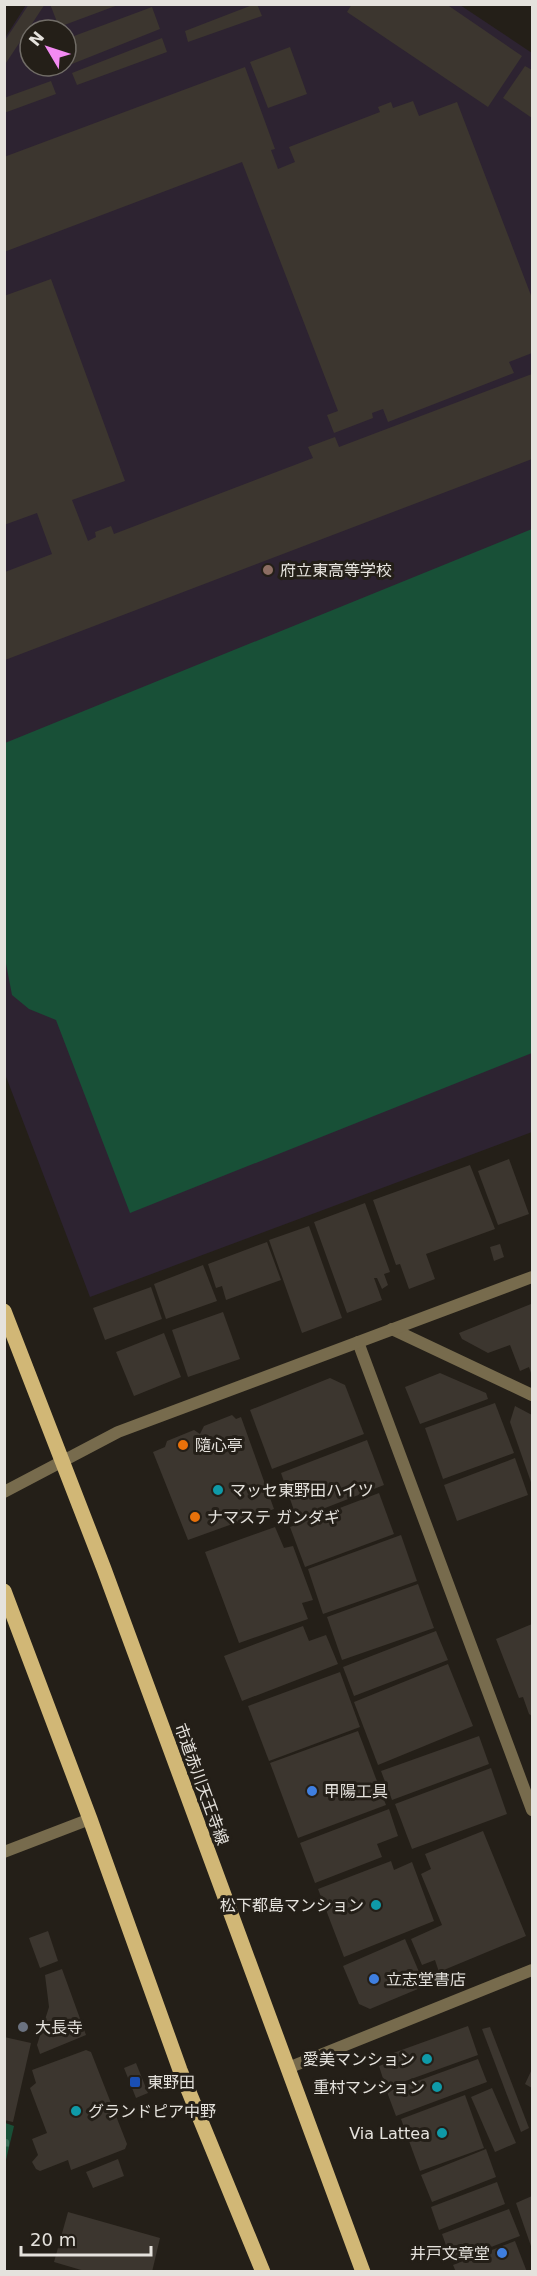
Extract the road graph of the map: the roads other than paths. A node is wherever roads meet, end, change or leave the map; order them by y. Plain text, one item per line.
1 (532, 1277) edge
2 (4, 1311) edge
3 (392, 1329) junction
4 (358, 1342) junction
5 (532, 1395) edge
6 (63, 1460) junction
7 (4, 1492) edge
8 (4, 1591) edge
9 (532, 1810) edge
10 (90, 1819) junction
11 (4, 1852) edge
12 (532, 1970) edge
13 (288, 2068) junction
14 (262, 2271) edge
15 (363, 2271) edge

1 - 3 street
2 - 6 main road, 市道赤川天王寺線
3 - 4 street
3 - 5 street
4 - 6 street
4 - 9 street
6 - 7 street
6 - 13 main road, 市道赤川天王寺線
8 - 10 main road
10 - 11 street
10 - 14 main road
12 - 13 street
13 - 15 main road, 市道赤川天王寺線

